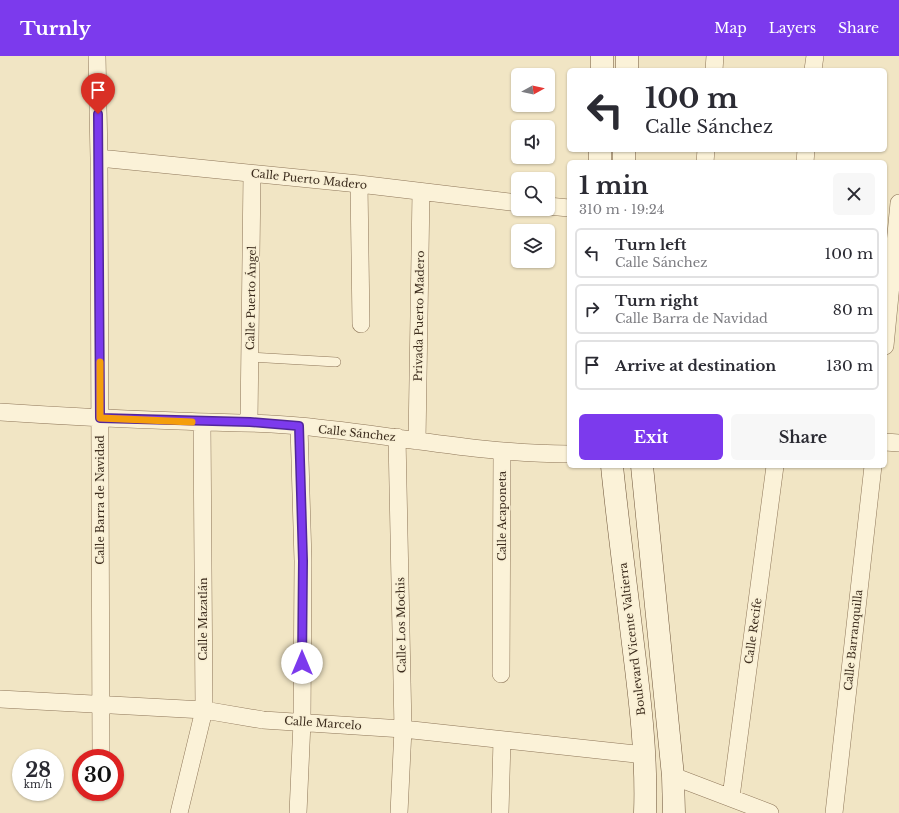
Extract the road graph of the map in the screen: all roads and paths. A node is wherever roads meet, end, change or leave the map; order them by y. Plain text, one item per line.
1 (97, 56) edge
2 (602, 56) edge
3 (627, 56) edge
4 (715, 56) edge
5 (815, 56) edge
6 (602, 68) edge
7 (627, 68) edge
8 (714, 68) edge
9 (813, 68) edge
10 (99, 158) junction
11 (252, 174) junction
12 (359, 184) junction
13 (421, 192) junction
14 (511, 202) edge
15 (899, 203) edge
16 (555, 207) edge
17 (567, 208) edge
18 (361, 324) dead end
19 (887, 326) edge
20 (250, 357) junction
21 (336, 362) dead end
22 (0, 412) edge
23 (100, 418) junction
24 (202, 422) junction
25 (250, 422) junction
26 (299, 426) junction
27 (397, 437) junction
28 (418, 441) junction
29 (887, 442) edge
30 (899, 443) edge
31 (502, 452) junction
32 (567, 454) edge
33 (612, 468) edge
34 (642, 468) edge
35 (775, 468) edge
36 (873, 468) edge
37 (502, 674) dead end
38 (0, 699) edge
39 (99, 705) junction
40 (204, 710) junction
41 (302, 722) junction
42 (403, 729) junction
43 (502, 740) junction
44 (101, 749) edge
45 (645, 755) junction
46 (673, 776) junction
47 (731, 797) junction
48 (179, 813) edge
49 (298, 813) edge
50 (399, 813) edge
51 (500, 813) edge
52 (645, 813) edge
53 (674, 813) edge
54 (770, 813) edge
55 (834, 813) edge

1 - 10 street, Calle Barra de Navidad
2 - 6 main road
3 - 7 main road
4 - 8 street
5 - 9 street
10 - 11 street, Calle Puerto Madero
10 - 23 street, Calle Barra de Navidad
11 - 12 street, Calle Puerto Madero
11 - 20 street, Calle Puerto Ángel
12 - 13 street, Calle Puerto Madero
12 - 18 street
13 - 14 street, Calle Puerto Madero
13 - 28 street, Privada Puerto Madero
15 - 19 street
16 - 17 street
20 - 21 lane
20 - 25 street, Calle Puerto Ángel
22 - 23 street, Calle Sánchez
23 - 24 street, Calle Sánchez
23 - 39 street, Calle Barra de Navidad
24 - 25 street, Calle Sánchez
24 - 40 street, Calle Mazatlán
25 - 26 street, Calle Sánchez
26 - 27 street, Calle Sánchez
26 - 41 street
27 - 28 street, Calle Sánchez
27 - 42 street, Calle Los Mochis
28 - 31 street, Calle Sánchez
29 - 30 street
31 - 32 street, Calle Sánchez
31 - 37 street, Calle Acaponeta
33 - 45 main road, Boulevard Vicente Valtierra
34 - 46 main road
35 - 47 street, Calle Recife
36 - 55 street, Calle Barranquilla
38 - 39 street, Calle Marcelo
39 - 40 street, Calle Marcelo
39 - 44 street, Calle Barra de Navidad
40 - 41 street, Calle Marcelo
40 - 48 street, Calle Mazatlán
41 - 42 street, Calle Marcelo
41 - 49 street
42 - 43 street, Calle Marcelo
42 - 50 street, Calle Los Mochis
43 - 45 street, Calle Marcelo
43 - 51 street
45 - 52 main road, Boulevard Vicente Valtierra
46 - 47 street
46 - 53 main road
47 - 54 street

